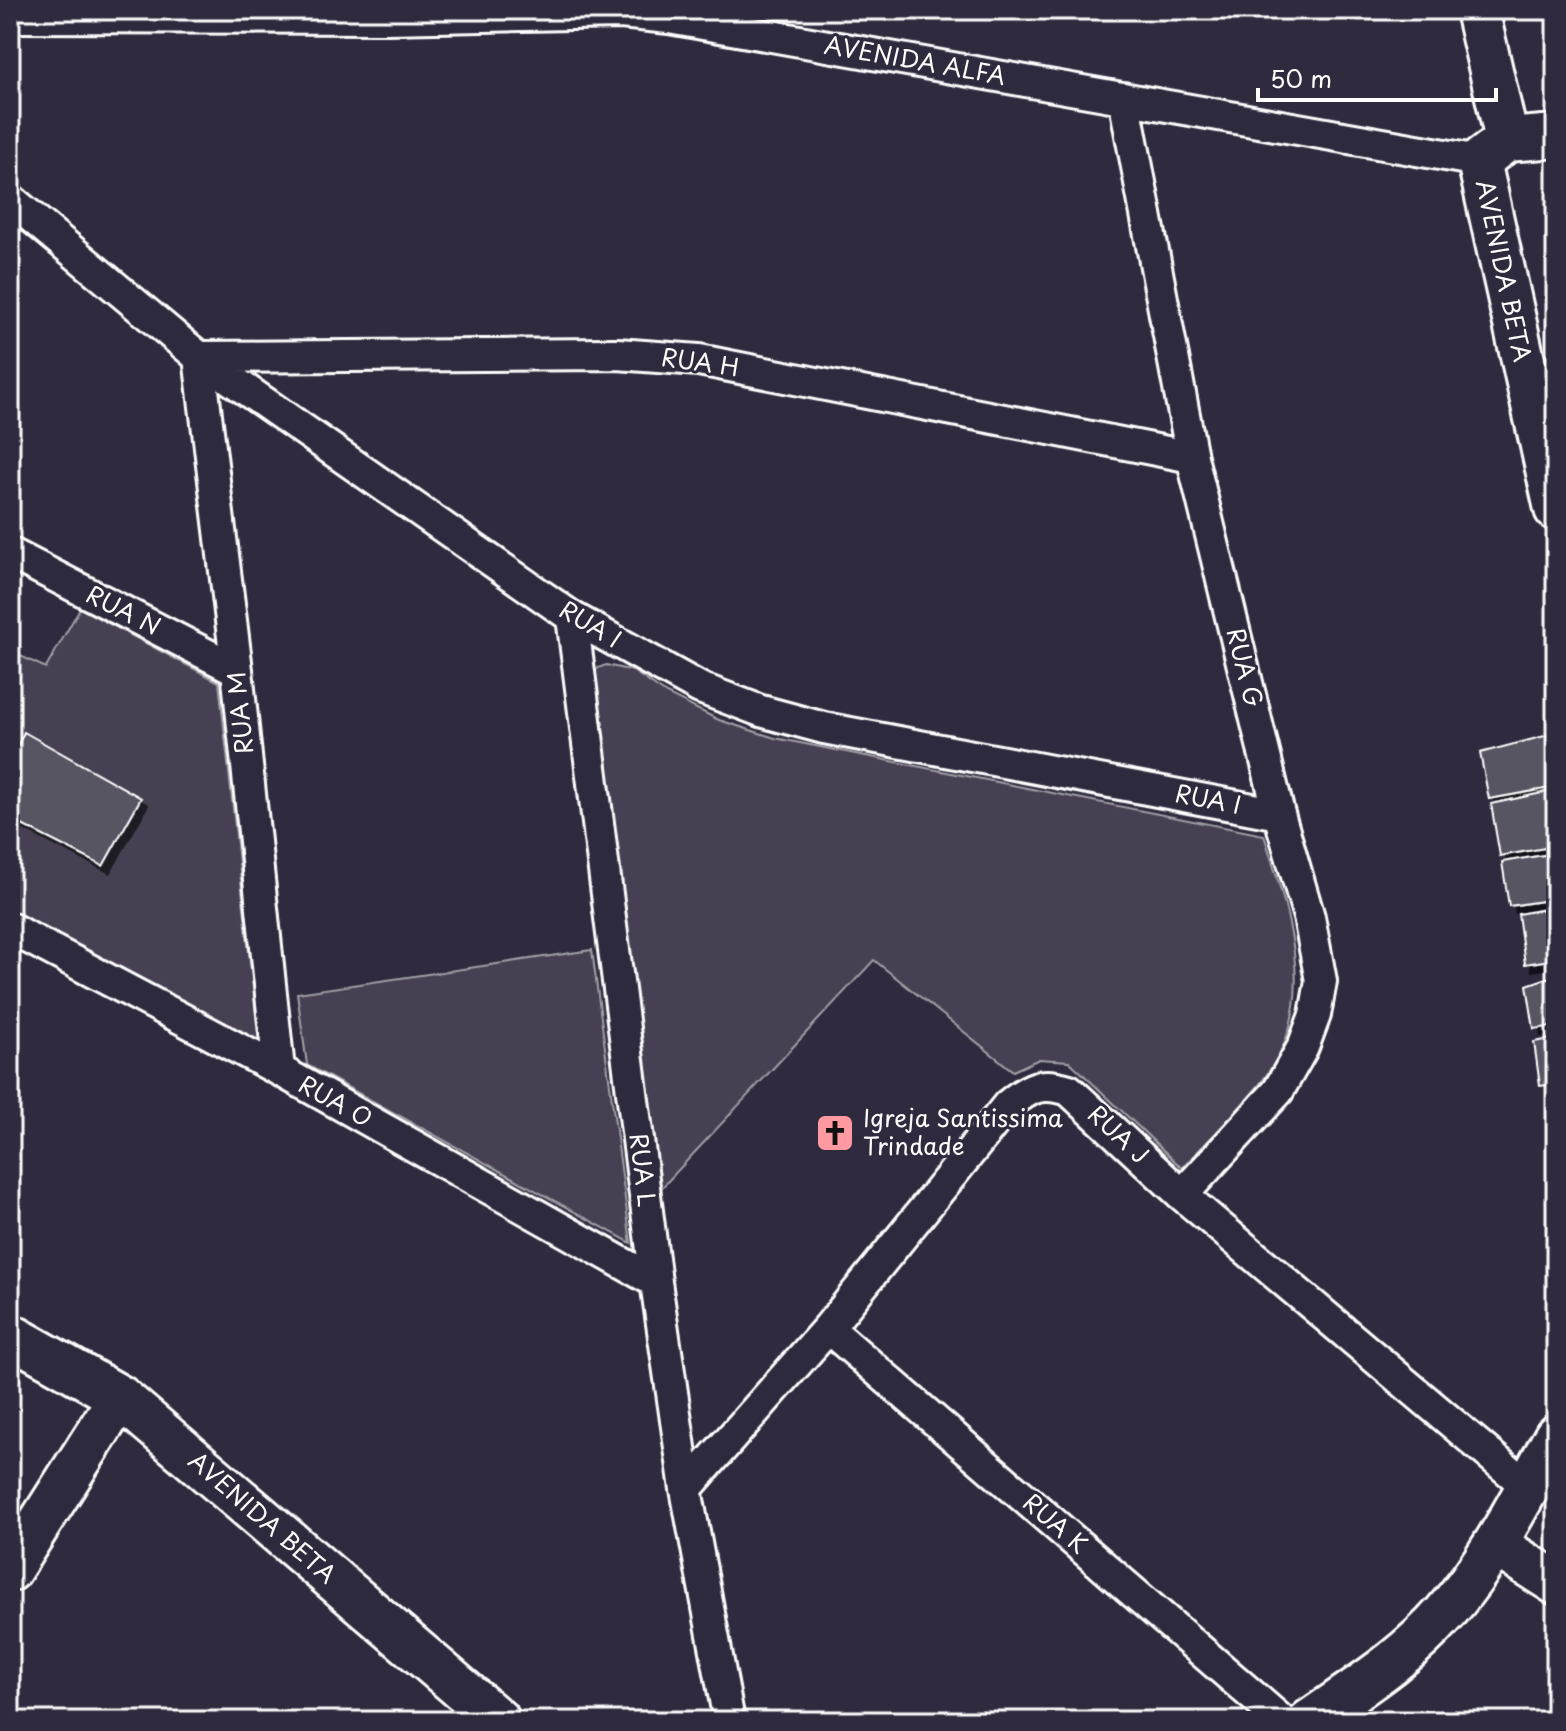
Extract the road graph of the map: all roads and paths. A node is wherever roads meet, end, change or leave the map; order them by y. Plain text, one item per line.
1 (1477, 10) edge
2 (670, 14) edge
3 (10, 17) edge
4 (1124, 98) junction
5 (1556, 136) edge
6 (1493, 150) junction
7 (10, 199) edge
8 (199, 357) junction
9 (1192, 457) junction
10 (1553, 485) edge
11 (10, 553) edge
12 (572, 617) junction
13 (237, 670) junction
14 (1279, 814) junction
15 (10, 928) edge
16 (279, 1070) junction
17 (1182, 1195) junction
18 (656, 1282) junction
19 (828, 1328) junction
20 (10, 1335) edge
21 (120, 1397) junction
22 (1556, 1436) edge
23 (1528, 1487) junction
24 (686, 1489) junction
25 (1496, 1545) junction
26 (10, 1570) edge
27 (1556, 1583) edge
28 (499, 1721) edge
29 (729, 1721) edge
30 (1282, 1721) edge
31 (1310, 1721) edge

1 - 6 main road, AVENIDA BETA
2 - 3 street, AVENIDA ALFA
2 - 4 street, AVENIDA ALFA
4 - 6 street, AVENIDA ALFA
4 - 9 street, RUA G
5 - 6 main road
6 - 10 main road, AVENIDA BETA
7 - 8 street, RUA I
8 - 9 street, RUA H
8 - 12 street, RUA I
8 - 13 street, RUA M
9 - 14 street, RUA G
11 - 13 street, RUA N
12 - 14 street, RUA I
12 - 18 street, RUA L
13 - 16 street, RUA M
14 - 17 street, RUA G
15 - 16 street, RUA O
16 - 18 street, RUA O
17 - 19 street, RUA J
17 - 23 street, RUA J
18 - 24 street, RUA L
19 - 24 street, RUA J
19 - 30 street, RUA K
20 - 21 main road, AVENIDA BETA
21 - 26 main road
21 - 28 main road, AVENIDA BETA
22 - 23 main road
23 - 25 main road
24 - 29 street, RUA L
25 - 27 main road
25 - 31 main road

